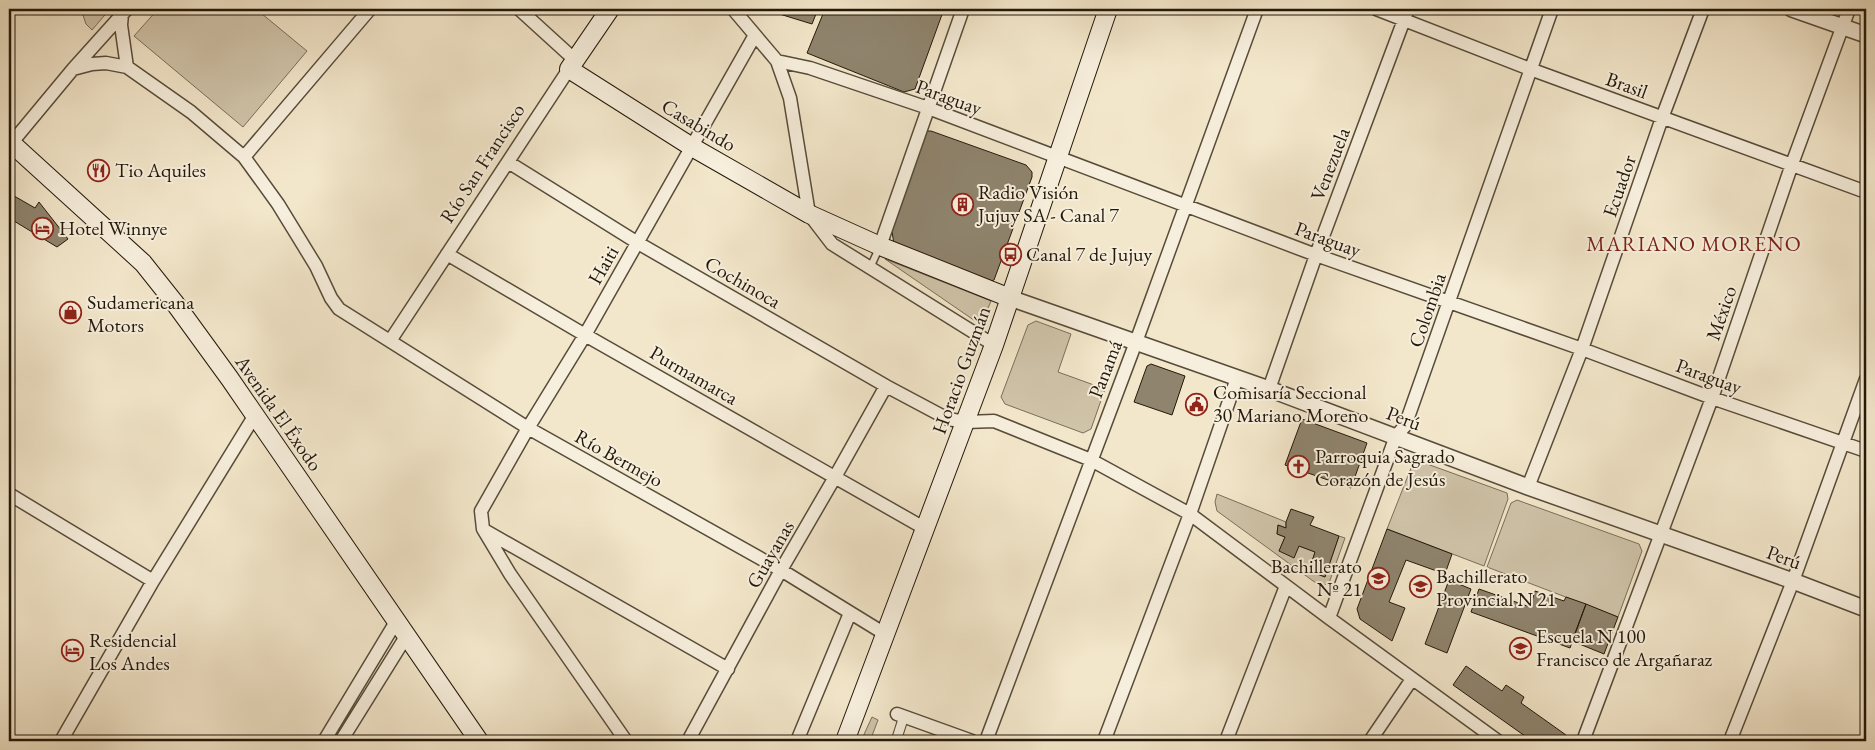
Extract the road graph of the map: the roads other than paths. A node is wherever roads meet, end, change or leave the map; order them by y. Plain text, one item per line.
1 (370, 9) edge
2 (518, 9) edge
3 (610, 9) edge
4 (733, 9) edge
5 (963, 9) edge
6 (1108, 9) edge
7 (1258, 9) edge
8 (1376, 9) edge
9 (1552, 9) edge
10 (1702, 9) edge
11 (1792, 9) edge
12 (1849, 9) edge
13 (125, 12) edge
14 (1406, 15) edge
15 (1843, 26) junction
16 (755, 35) junction
17 (1866, 35) edge
18 (778, 61) junction
19 (572, 64) junction
20 (128, 67) junction
21 (73, 69) junction
22 (1530, 69) junction
23 (928, 108) junction
24 (1662, 118) junction
25 (10, 143) edge
26 (692, 147) junction
27 (244, 157) junction
28 (1056, 157) junction
29 (508, 162) junction
30 (1792, 164) junction
31 (1866, 192) edge
32 (1185, 207) junction
33 (809, 214) junction
34 (638, 243) junction
35 (880, 246) junction
36 (447, 254) junction
37 (1316, 255) junction
38 (870, 268) junction
39 (1010, 298) junction
40 (1450, 302) junction
41 (585, 335) junction
42 (390, 341) junction
43 (1136, 342) junction
44 (994, 345) junction
45 (1582, 349) junction
46 (1237, 378) junction
47 (1866, 380) edge
48 (886, 386) junction
49 (1269, 389) junction
50 (1712, 398) junction
51 (255, 415) junction
52 (966, 422) junction
53 (528, 428) junction
54 (1396, 436) junction
55 (1844, 443) junction
56 (1866, 451) edge
57 (1090, 460) junction
58 (835, 477) junction
59 (1528, 488) junction
60 (9, 494) edge
61 (1190, 514) junction
62 (924, 528) junction
63 (483, 529) junction
64 (1662, 534) junction
65 (781, 570) junction
66 (154, 581) junction
67 (1793, 581) junction
68 (1286, 586) junction
69 (1866, 609) edge
70 (850, 614) junction
71 (1329, 618) junction
72 (402, 628) junction
73 (884, 634) junction
74 (728, 669) junction
75 (1412, 679) junction
76 (901, 715) joint
77 (61, 741) edge
78 (324, 741) edge
79 (341, 741) edge
80 (479, 741) edge
81 (626, 741) edge
82 (688, 741) edge
83 (797, 741) edge
84 (845, 741) edge
85 (896, 741) edge
86 (972, 741) edge
87 (986, 741) edge
88 (1104, 741) edge
89 (1226, 741) edge
90 (1370, 741) edge
91 (1498, 741) edge
92 (1583, 741) edge
93 (1730, 741) edge

1 - 27 street
2 - 19 street
3 - 19 main road, Río San Francisco
4 - 16 street
5 - 23 street
6 - 28 main road, Horacio Guzmán
7 - 32 street, Panamá
8 - 14 street, Brasil
9 - 22 street, Colombia
10 - 24 street, Ecuador
11 - 15 street
12 - 15 street, México
13 - 20 street
13 - 21 street
14 - 22 street, Brasil
14 - 37 street, Venezuela
15 - 17 street
15 - 30 street, México
16 - 18 street
16 - 26 street, Haiti
18 - 23 street, Paraguay
18 - 33 street
19 - 26 main road, Casabindo
19 - 29 street, Río San Francisco
20 - 21 street
20 - 27 street
21 - 25 street
22 - 24 street, Brasil
22 - 40 street, Colombia
23 - 28 street, Paraguay
23 - 35 street
24 - 30 street, Brasil
24 - 45 street, Ecuador
25 - 51 main road, Avenida El Éxodo
26 - 33 main road, Casabindo
26 - 34 street, Haiti
27 - 42 street, Río Bermejo
28 - 32 street, Paraguay
28 - 39 main road, Horacio Guzmán
29 - 34 street, Cochinoca
29 - 36 street, Río San Francisco
30 - 31 street, Brasil
30 - 50 street, México
32 - 37 street, Paraguay
32 - 43 street, Panamá
33 - 35 main road, Casabindo
33 - 38 street, Casabindo
34 - 41 street, Haiti
34 - 48 street, Cochinoca
35 - 38 lane
35 - 39 main road, Casabindo
36 - 41 street, Purmamarca
36 - 42 street, Río San Francisco
37 - 40 street, Paraguay
37 - 49 street, Venezuela
38 - 44 street, Casabindo
39 - 43 street, Perú
39 - 44 main road, Horacio Guzmán
40 - 45 street, Paraguay
40 - 54 street, Colombia
41 - 53 street, Haiti
41 - 58 street, Purmamarca
42 - 53 street, Río Bermejo
43 - 46 street, Perú
43 - 57 street, Panamá
44 - 52 main road, Horacio Guzmán
45 - 50 street, Paraguay
45 - 59 street, Ecuador
46 - 49 street, Perú
46 - 61 street
47 - 55 street
48 - 52 street, Cochinoca
48 - 58 street, Guayanas
49 - 54 street, Perú
50 - 55 street, Paraguay
50 - 64 street, México
51 - 66 street
51 - 72 main road, Avenida El Éxodo
52 - 57 street, Cochinoca
52 - 62 main road, Horacio Guzmán
53 - 63 street, Haiti
53 - 65 street, Río Bermejo
54 - 59 street, Perú
54 - 71 street, Colombia
55 - 56 street, Paraguay
55 - 67 street
57 - 61 street, Cochinoca
57 - 87 street, Panamá
58 - 62 street, Purmamarca
58 - 65 street, Guayanas
59 - 64 street, Perú
60 - 66 street
61 - 68 street, Cochinoca
61 - 88 street
62 - 73 main road, Horacio Guzmán
63 - 74 street
63 - 81 street
64 - 67 street, Perú
64 - 92 street, México
65 - 70 street, Río Bermejo
65 - 74 street, Guayanas
66 - 77 street
67 - 69 street, Perú
67 - 93 street
68 - 71 street, Cochinoca
68 - 89 street
70 - 73 street, Río Bermejo
70 - 83 street
71 - 75 street, Cochinoca
72 - 78 street
72 - 79 street
72 - 80 main road, Avenida El Éxodo
73 - 84 main road, Horacio Guzmán
74 - 82 street, Guayanas
75 - 90 street
75 - 91 street, Cochinoca
76 - 85 street
76 - 86 street

